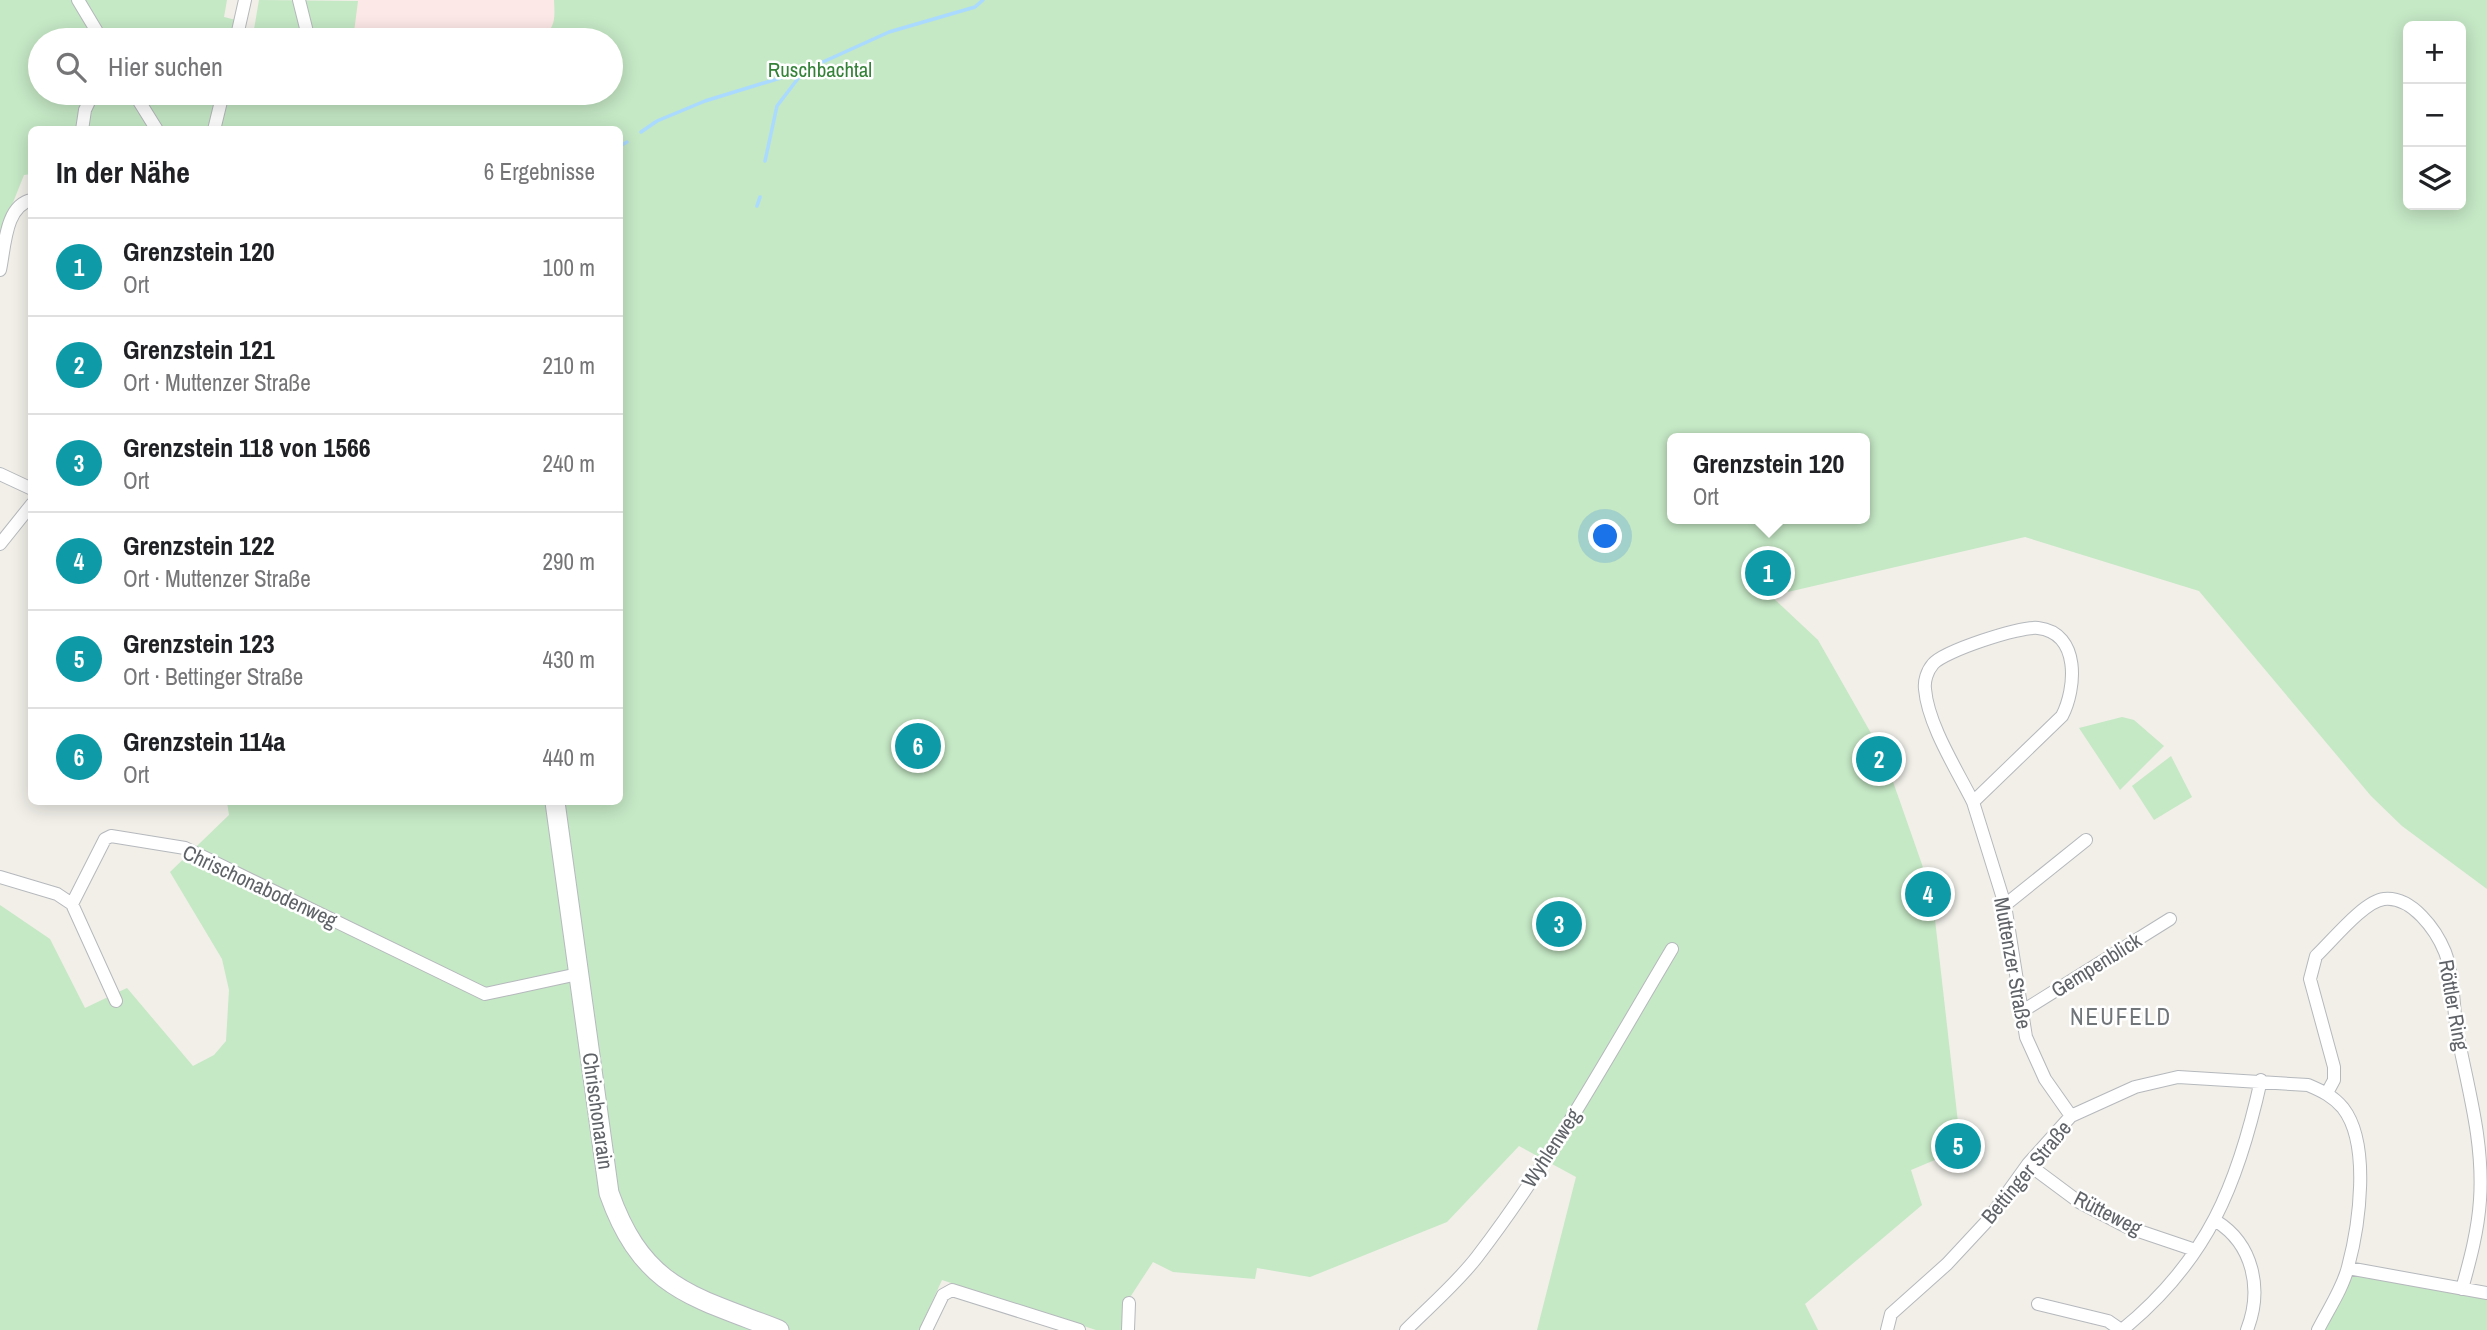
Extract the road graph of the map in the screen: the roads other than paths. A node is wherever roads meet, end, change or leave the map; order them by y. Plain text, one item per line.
1 (78, 0) edge
2 (245, 0) edge
3 (299, 0) edge
4 (95, 28) edge
5 (239, 28) edge
6 (306, 28) edge
7 (87, 105) edge
8 (141, 105) edge
9 (220, 105) edge
10 (83, 126) edge
11 (155, 126) edge
12 (215, 126) edge
13 (28, 201) edge
14 (0, 270) edge
15 (0, 474) edge
16 (28, 487) edge
17 (28, 509) edge
18 (0, 544) edge
19 (1973, 802) junction
20 (555, 805) edge
21 (2087, 841) dead end
22 (0, 877) edge
23 (72, 904) junction
24 (2004, 905) junction
25 (2171, 919) dead end
26 (1672, 949) dead end
27 (578, 974) junction
28 (116, 1001) dead end
29 (2021, 1012) junction
30 (2261, 1080) junction
31 (2327, 1093) junction
32 (2071, 1116) junction
33 (2028, 1164) junction
34 (2216, 1221) junction
35 (2195, 1250) junction
36 (2348, 1268) junction
37 (2462, 1289) junction
38 (2487, 1293) edge
39 (1129, 1303) dead end
40 (2038, 1304) dead end
41 (779, 1330) edge
42 (926, 1330) edge
43 (1079, 1330) edge
44 (1128, 1330) edge
45 (1406, 1330) edge
46 (1887, 1330) edge
47 (2121, 1330) edge
48 (2247, 1330) edge
49 (2318, 1330) edge

1 - 4 street
2 - 5 street
3 - 6 street
7 - 10 street
8 - 11 street
9 - 12 street
13 - 14 street
15 - 16 street
17 - 18 street
19 - 19 street, Muttenzer Straße
19 - 24 street, Muttenzer Straße
20 - 27 street, Chrischonarain
21 - 24 street
22 - 23 street
23 - 27 street, Chrischonabodenweg
23 - 28 street
24 - 29 street, Muttenzer Straße
25 - 29 street, Gempenblick
26 - 45 street, Wyhlenweg
27 - 41 street, Chrischonarain
29 - 32 street, Muttenzer Straße
30 - 31 street, Bettinger Straße
30 - 32 street, Bettinger Straße
30 - 34 street
31 - 36 street
31 - 37 street, Röttler Ring
32 - 33 street, Bettinger Straße
33 - 35 street, Rütteweg
33 - 46 street, Bettinger Straße
34 - 35 street
34 - 48 street
35 - 47 street
36 - 37 street
36 - 49 street
37 - 38 street
39 - 44 street
40 - 47 street
42 - 43 street

